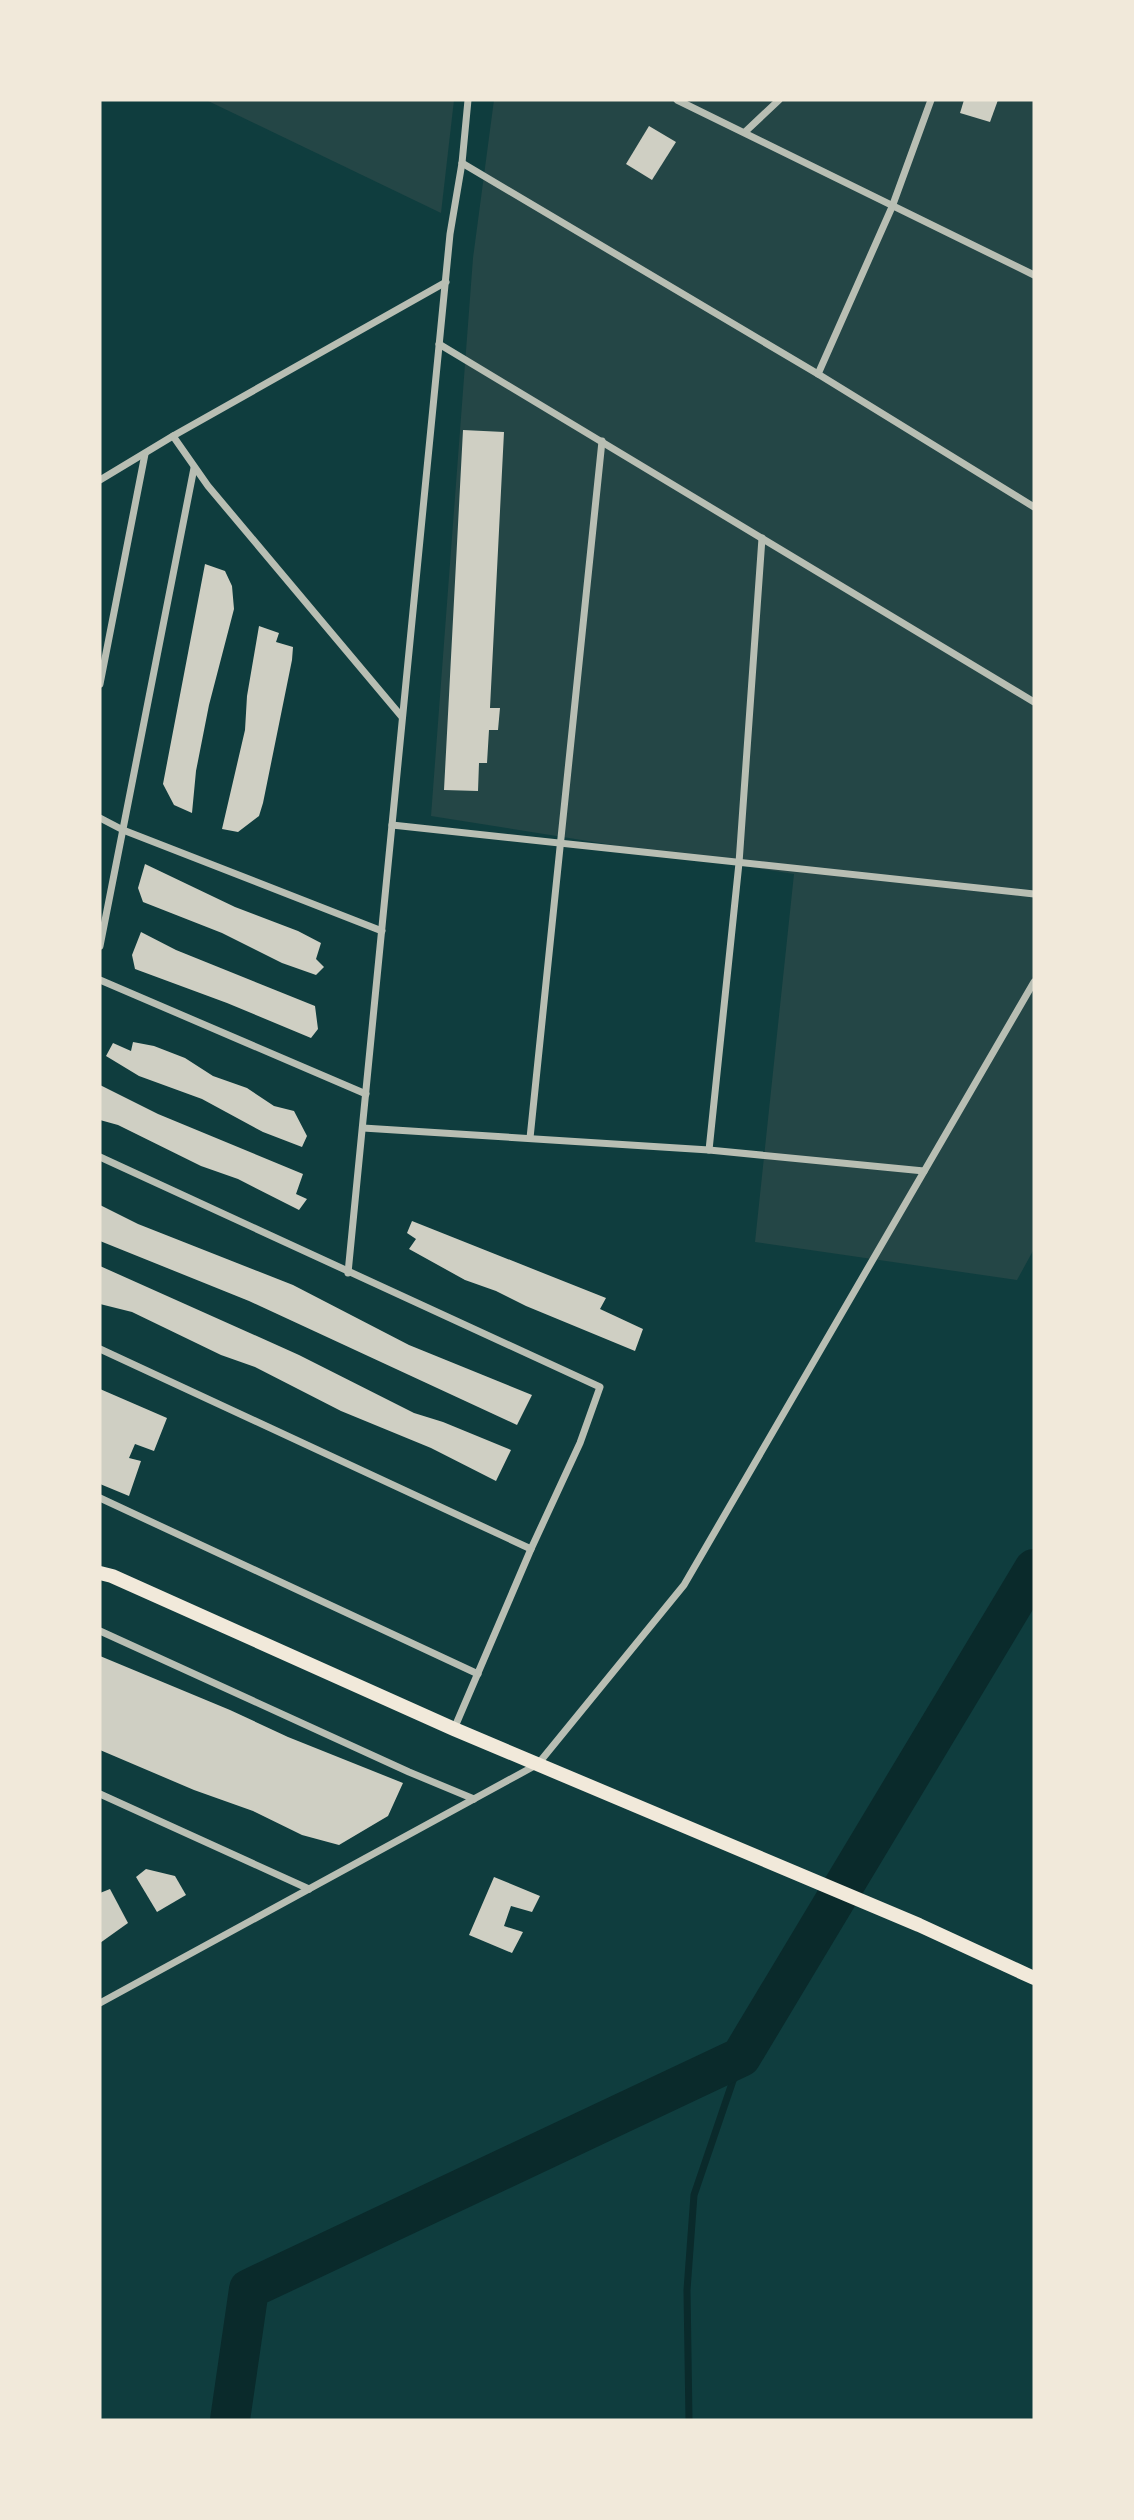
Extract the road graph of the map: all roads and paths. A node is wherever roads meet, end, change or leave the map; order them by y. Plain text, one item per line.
1 (468, 100) edge
2 (677, 100) edge
3 (779, 100) edge
4 (931, 100) edge
5 (745, 132) junction
6 (462, 163) junction
7 (892, 207) junction
8 (1034, 275) edge
9 (446, 282) junction
10 (439, 344) junction
11 (818, 374) junction
12 (173, 436) junction
13 (602, 442) junction
14 (145, 454) junction
15 (194, 468) junction
16 (100, 480) edge
17 (1034, 507) edge
18 (762, 538) junction
19 (100, 684) edge
20 (1034, 702) edge
21 (402, 717) junction
22 (100, 818) edge
23 (392, 825) junction
24 (123, 830) junction
25 (560, 843) junction
26 (739, 863) junction
27 (1034, 894) edge
28 (382, 931) junction
29 (100, 946) edge
30 (100, 980) edge
31 (1034, 982) edge
32 (366, 1094) junction
33 (362, 1128) junction
34 (530, 1138) junction
35 (709, 1150) junction
36 (100, 1157) edge
37 (924, 1171) junction
38 (348, 1273) junction
39 (100, 1349) edge
40 (100, 1499) edge
41 (531, 1549) junction
42 (100, 1566) edge
43 (106, 1574) edge
44 (100, 1631) edge
45 (478, 1674) junction
46 (454, 1729) junction
47 (538, 1764) junction
48 (100, 1794) edge
49 (474, 1799) junction
50 (309, 1889) junction
51 (1034, 1978) edge
52 (100, 2003) edge

1 - 6 street
2 - 5 street
3 - 5 street
4 - 7 street
5 - 7 street
6 - 9 street
6 - 11 street
7 - 8 street
7 - 11 street
9 - 10 street
9 - 12 street
10 - 13 street
10 - 21 street
11 - 17 street
12 - 14 street
12 - 15 street
13 - 18 street
13 - 25 street
14 - 16 street
14 - 19 street
15 - 21 street
15 - 24 street
18 - 20 street
18 - 26 street
21 - 23 street
22 - 24 street
23 - 25 street
23 - 28 street
24 - 28 street
24 - 29 street
25 - 26 street
25 - 34 street
26 - 27 street
26 - 35 street
28 - 32 street
30 - 32 street
31 - 37 street
32 - 33 street
33 - 34 street
33 - 38 street
34 - 35 street
35 - 37 street
36 - 38 street
37 - 47 street
38 - 41 street
39 - 41 street
40 - 45 street
41 - 45 street
42 - 43 main road
43 - 46 main road
44 - 49 street
45 - 46 street
46 - 47 main road
47 - 49 street
47 - 51 main road
48 - 50 street
49 - 50 street
50 - 52 street

